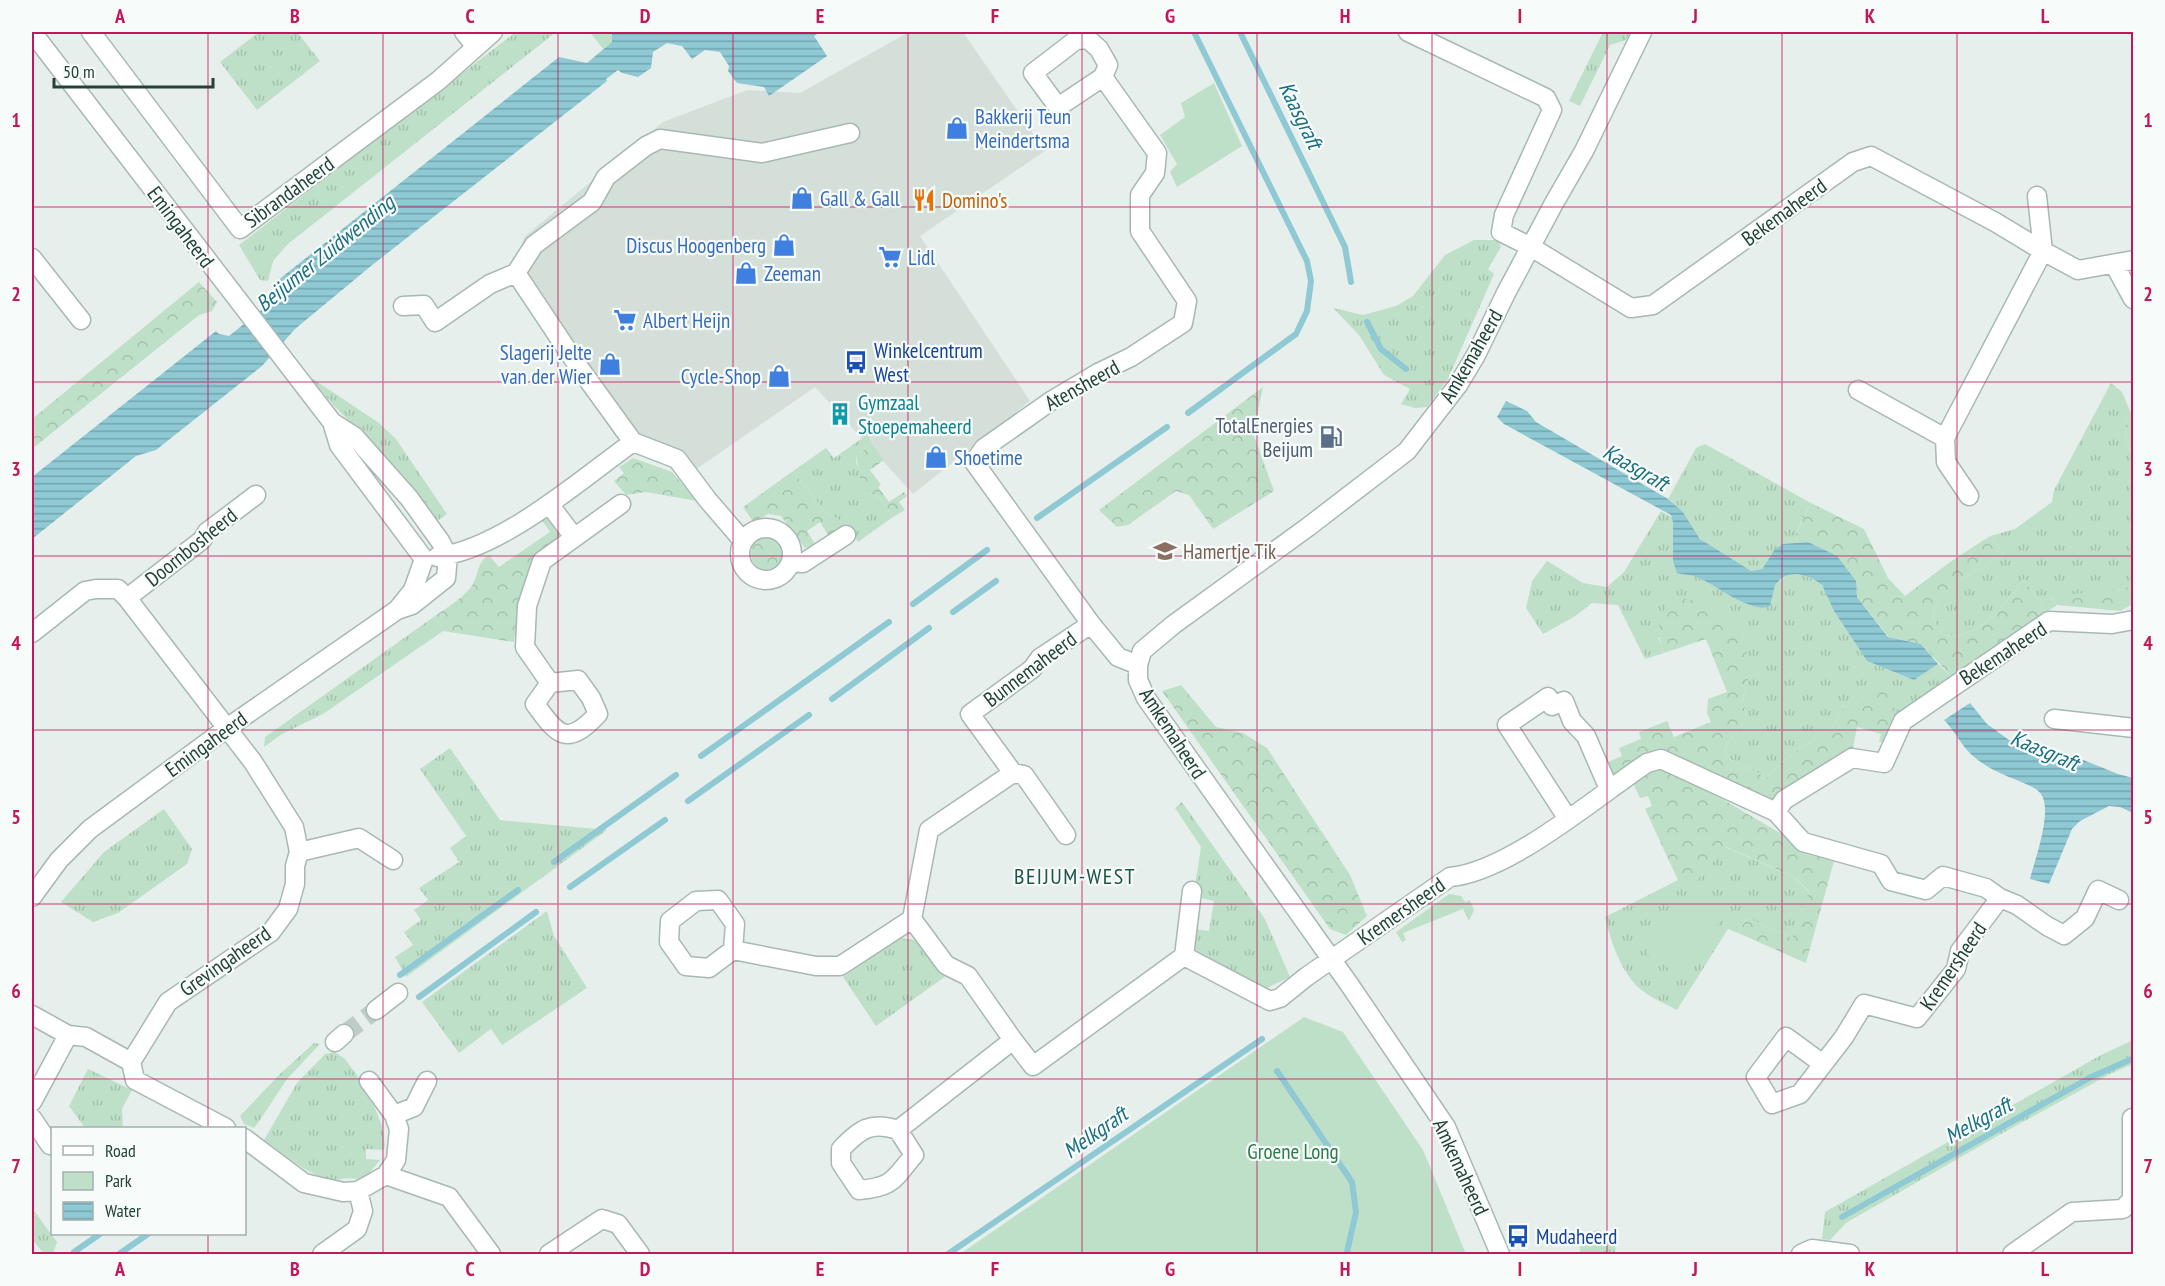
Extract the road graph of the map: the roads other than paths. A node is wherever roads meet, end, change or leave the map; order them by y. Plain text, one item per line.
1 (32, 32) edge
2 (91, 32) edge
3 (464, 32) edge
4 (493, 32) edge
5 (1408, 32) edge
6 (1642, 32) edge
7 (476, 46) junction
8 (1103, 77) dead end
9 (850, 133) dead end
10 (2037, 196) dead end
11 (1531, 247) junction
12 (2043, 251) junction
13 (32, 258) edge
14 (2133, 260) edge
15 (2114, 264) junction
16 (516, 273) junction
17 (2133, 299) edge
18 (403, 306) dead end
19 (81, 320) dead end
20 (1858, 390) dead end
21 (332, 422) junction
22 (1945, 438) junction
23 (633, 442) junction
24 (256, 495) dead end
25 (1969, 496) dead end
26 (549, 504) junction
27 (621, 504) dead end
28 (846, 535) dead end
29 (574, 537) junction
30 (743, 541) junction
31 (448, 556) junction
32 (424, 559) junction
33 (790, 562) junction
34 (127, 598) junction
35 (397, 610) junction
36 (2133, 620) edge
37 (1091, 624) junction
38 (32, 633) edge
39 (1138, 665) junction
40 (550, 683) dead end
41 (2054, 719) dead end
42 (227, 728) junction
43 (2133, 728) edge
44 (1013, 773) junction
45 (1609, 789) junction
46 (1776, 812) junction
47 (1568, 819) junction
48 (1066, 835) dead end
49 (299, 852) junction
50 (393, 860) dead end
51 (1192, 891) dead end
52 (32, 897) edge
53 (2000, 898) junction
54 (2119, 900) dead end
55 (912, 919) junction
56 (733, 950) dead end
57 (1184, 956) junction
58 (1331, 960) junction
59 (398, 993) dead end
60 (376, 1010) tunnel mouth
61 (32, 1015) edge
62 (68, 1035) junction
63 (1014, 1040) junction
64 (131, 1062) junction
65 (1823, 1064) dead end
66 (369, 1081) dead end
67 (428, 1081) dead end
68 (32, 1102) edge
69 (394, 1115) junction
70 (32, 1118) edge
71 (2132, 1118) edge
72 (224, 1127) edge
73 (898, 1130) dead end
74 (247, 1142) edge
75 (50, 1145) dead end
76 (387, 1175) junction
77 (358, 1191) junction
78 (322, 1254) edge
79 (491, 1254) edge
80 (549, 1254) edge
81 (639, 1254) edge
82 (1500, 1254) edge
83 (1801, 1254) edge
84 (1850, 1254) edge
85 (2012, 1254) edge

1 - 21 street, Emingaheerd
2 - 7 street, Sibrandaheerd
3 - 7 street
4 - 7 street, Sibrandaheerd
5 - 11 street, Bekemaheerd
6 - 11 street, Amkemaheerd
8 - 37 street, Atensheerd
9 - 16 street
10 - 12 street
11 - 12 street, Bekemaheerd
11 - 39 street, Amkemaheerd
12 - 15 street, Bekemaheerd
12 - 22 street
13 - 19 street
14 - 15 street, Bekemaheerd
15 - 17 street
16 - 18 street
16 - 23 street
20 - 22 street
21 - 31 street, Emingaheerd
21 - 32 street, Emingaheerd
22 - 25 street
23 - 26 street
23 - 30 street
24 - 34 street, Doornbosheerd
26 - 29 street
26 - 31 street
27 - 29 street
28 - 33 street
29 - 40 street
30 - 33 street
30 - 33 street
31 - 32 street
31 - 35 street, Emingaheerd
32 - 35 street, Emingaheerd
34 - 38 street, Doornbosheerd
34 - 42 street, Doornbosheerd
35 - 42 street, Emingaheerd
36 - 46 street, Bekemaheerd
37 - 39 street, Atensheerd
37 - 44 street, Bunnemaheerd
39 - 58 street, Amkemaheerd
41 - 43 street
42 - 49 street, Grevingaheerd
42 - 52 street, Emingaheerd
44 - 48 street, Bunnemaheerd
44 - 55 street
45 - 46 street, Kremersheerd
45 - 47 street, Kremersheerd
45 - 47 street
46 - 53 street, Kremersheerd
47 - 58 street, Kremersheerd
49 - 50 street
49 - 64 street, Grevingaheerd
51 - 57 street
53 - 54 street, Kremersheerd
53 - 65 street, Kremersheerd
55 - 56 street
55 - 63 street
57 - 58 street
57 - 63 street
58 - 82 street, Amkemaheerd
59 - 60 street
61 - 62 street
62 - 64 street
62 - 68 street
63 - 73 street
64 - 72 street
66 - 69 street
67 - 69 street
69 - 76 street
70 - 75 street
71 - 85 street
74 - 77 street
76 - 77 street
76 - 79 street
77 - 78 street
80 - 81 street
83 - 84 street

